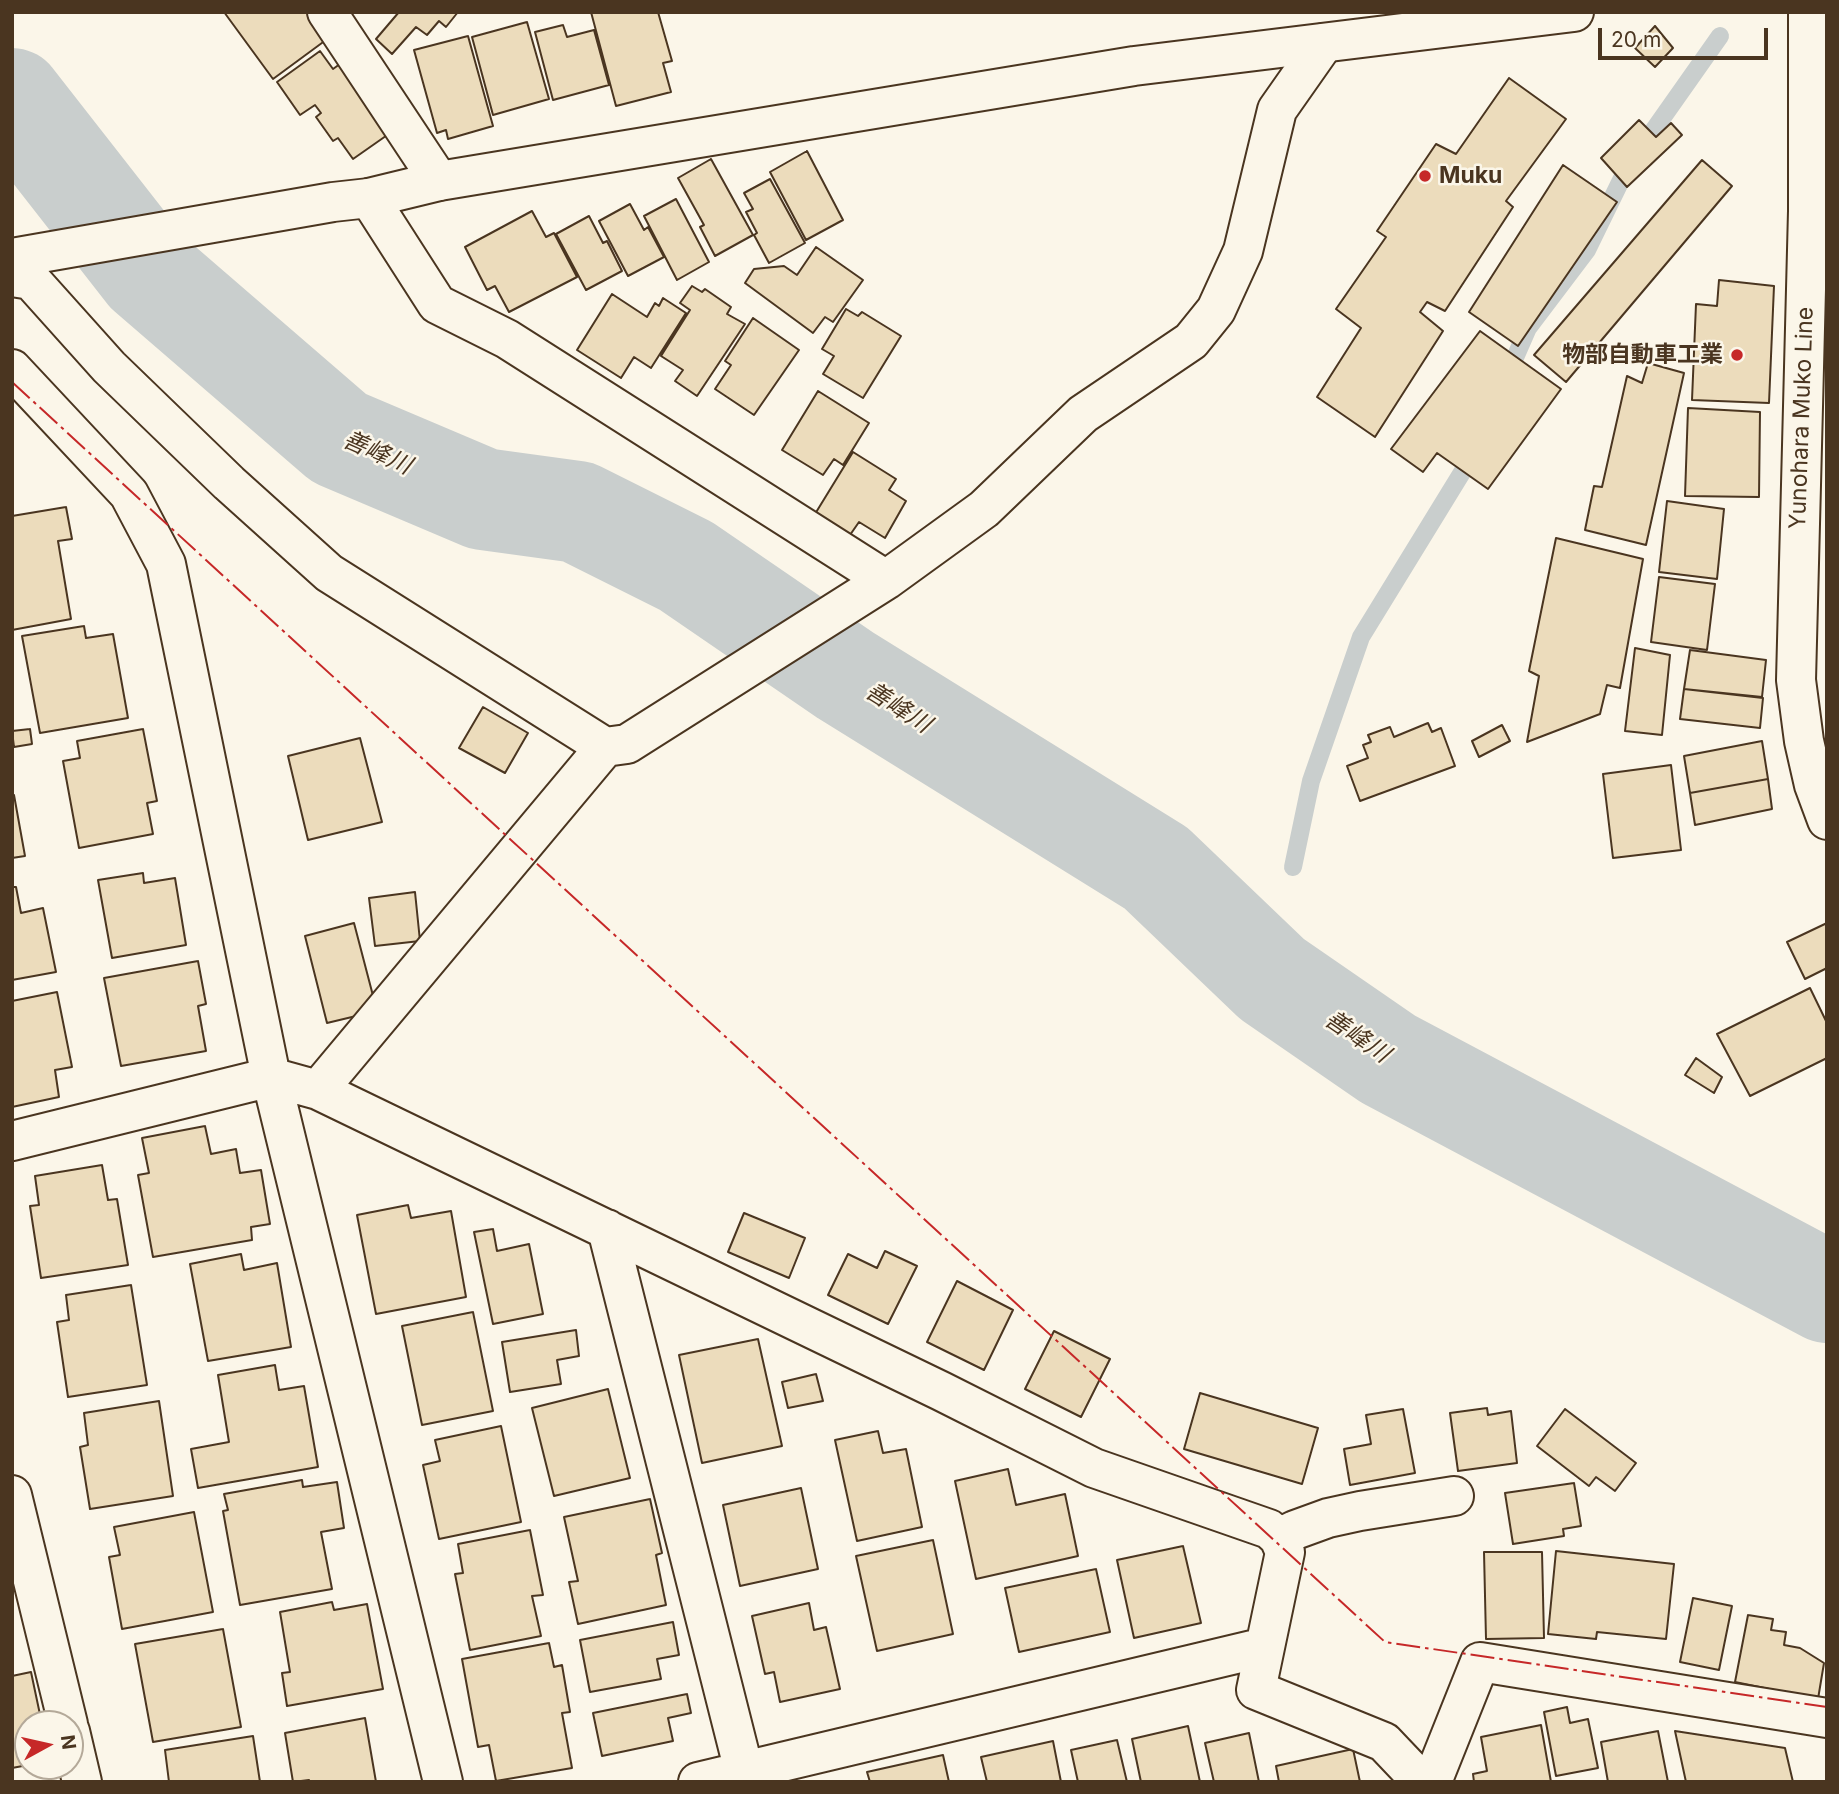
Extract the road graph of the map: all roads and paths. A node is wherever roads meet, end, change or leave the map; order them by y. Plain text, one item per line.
1 (327, 12) edge
2 (1574, 12) edge
3 (1808, 12) edge
4 (1324, 43) junction
5 (439, 180) junction
6 (351, 200) junction
7 (1818, 212) edge
8 (12, 258) edge
9 (12, 277) edge
10 (12, 369) edge
11 (886, 580) junction
12 (616, 746) junction
13 (1827, 820) edge
14 (271, 1077) junction
15 (318, 1090) junction
16 (12, 1141) edge
17 (607, 1229) junction
18 (12, 1494) edge
19 (1454, 1496) dead end
20 (1279, 1538) junction
21 (1265, 1647) junction
22 (65, 1710) edge
23 (1827, 1718) edge
24 (744, 1771) junction
25 (443, 1782) edge
26 (698, 1782) edge
27 (1422, 1782) edge
28 (1432, 1782) edge

1 - 5 street
2 - 4 street
3 - 7 street, Yunohara Muko Line
4 - 5 street
4 - 11 street
5 - 6 street
6 - 8 street
6 - 11 street
7 - 13 street, Yunohara Muko Line
9 - 12 street
10 - 14 street
11 - 12 street
12 - 15 street
14 - 15 street
14 - 16 street
14 - 25 street
15 - 17 street
17 - 20 street
17 - 24 street
18 - 22 street
19 - 20 street
20 - 21 street
21 - 24 street
21 - 27 street
23 - 28 street
24 - 26 street

